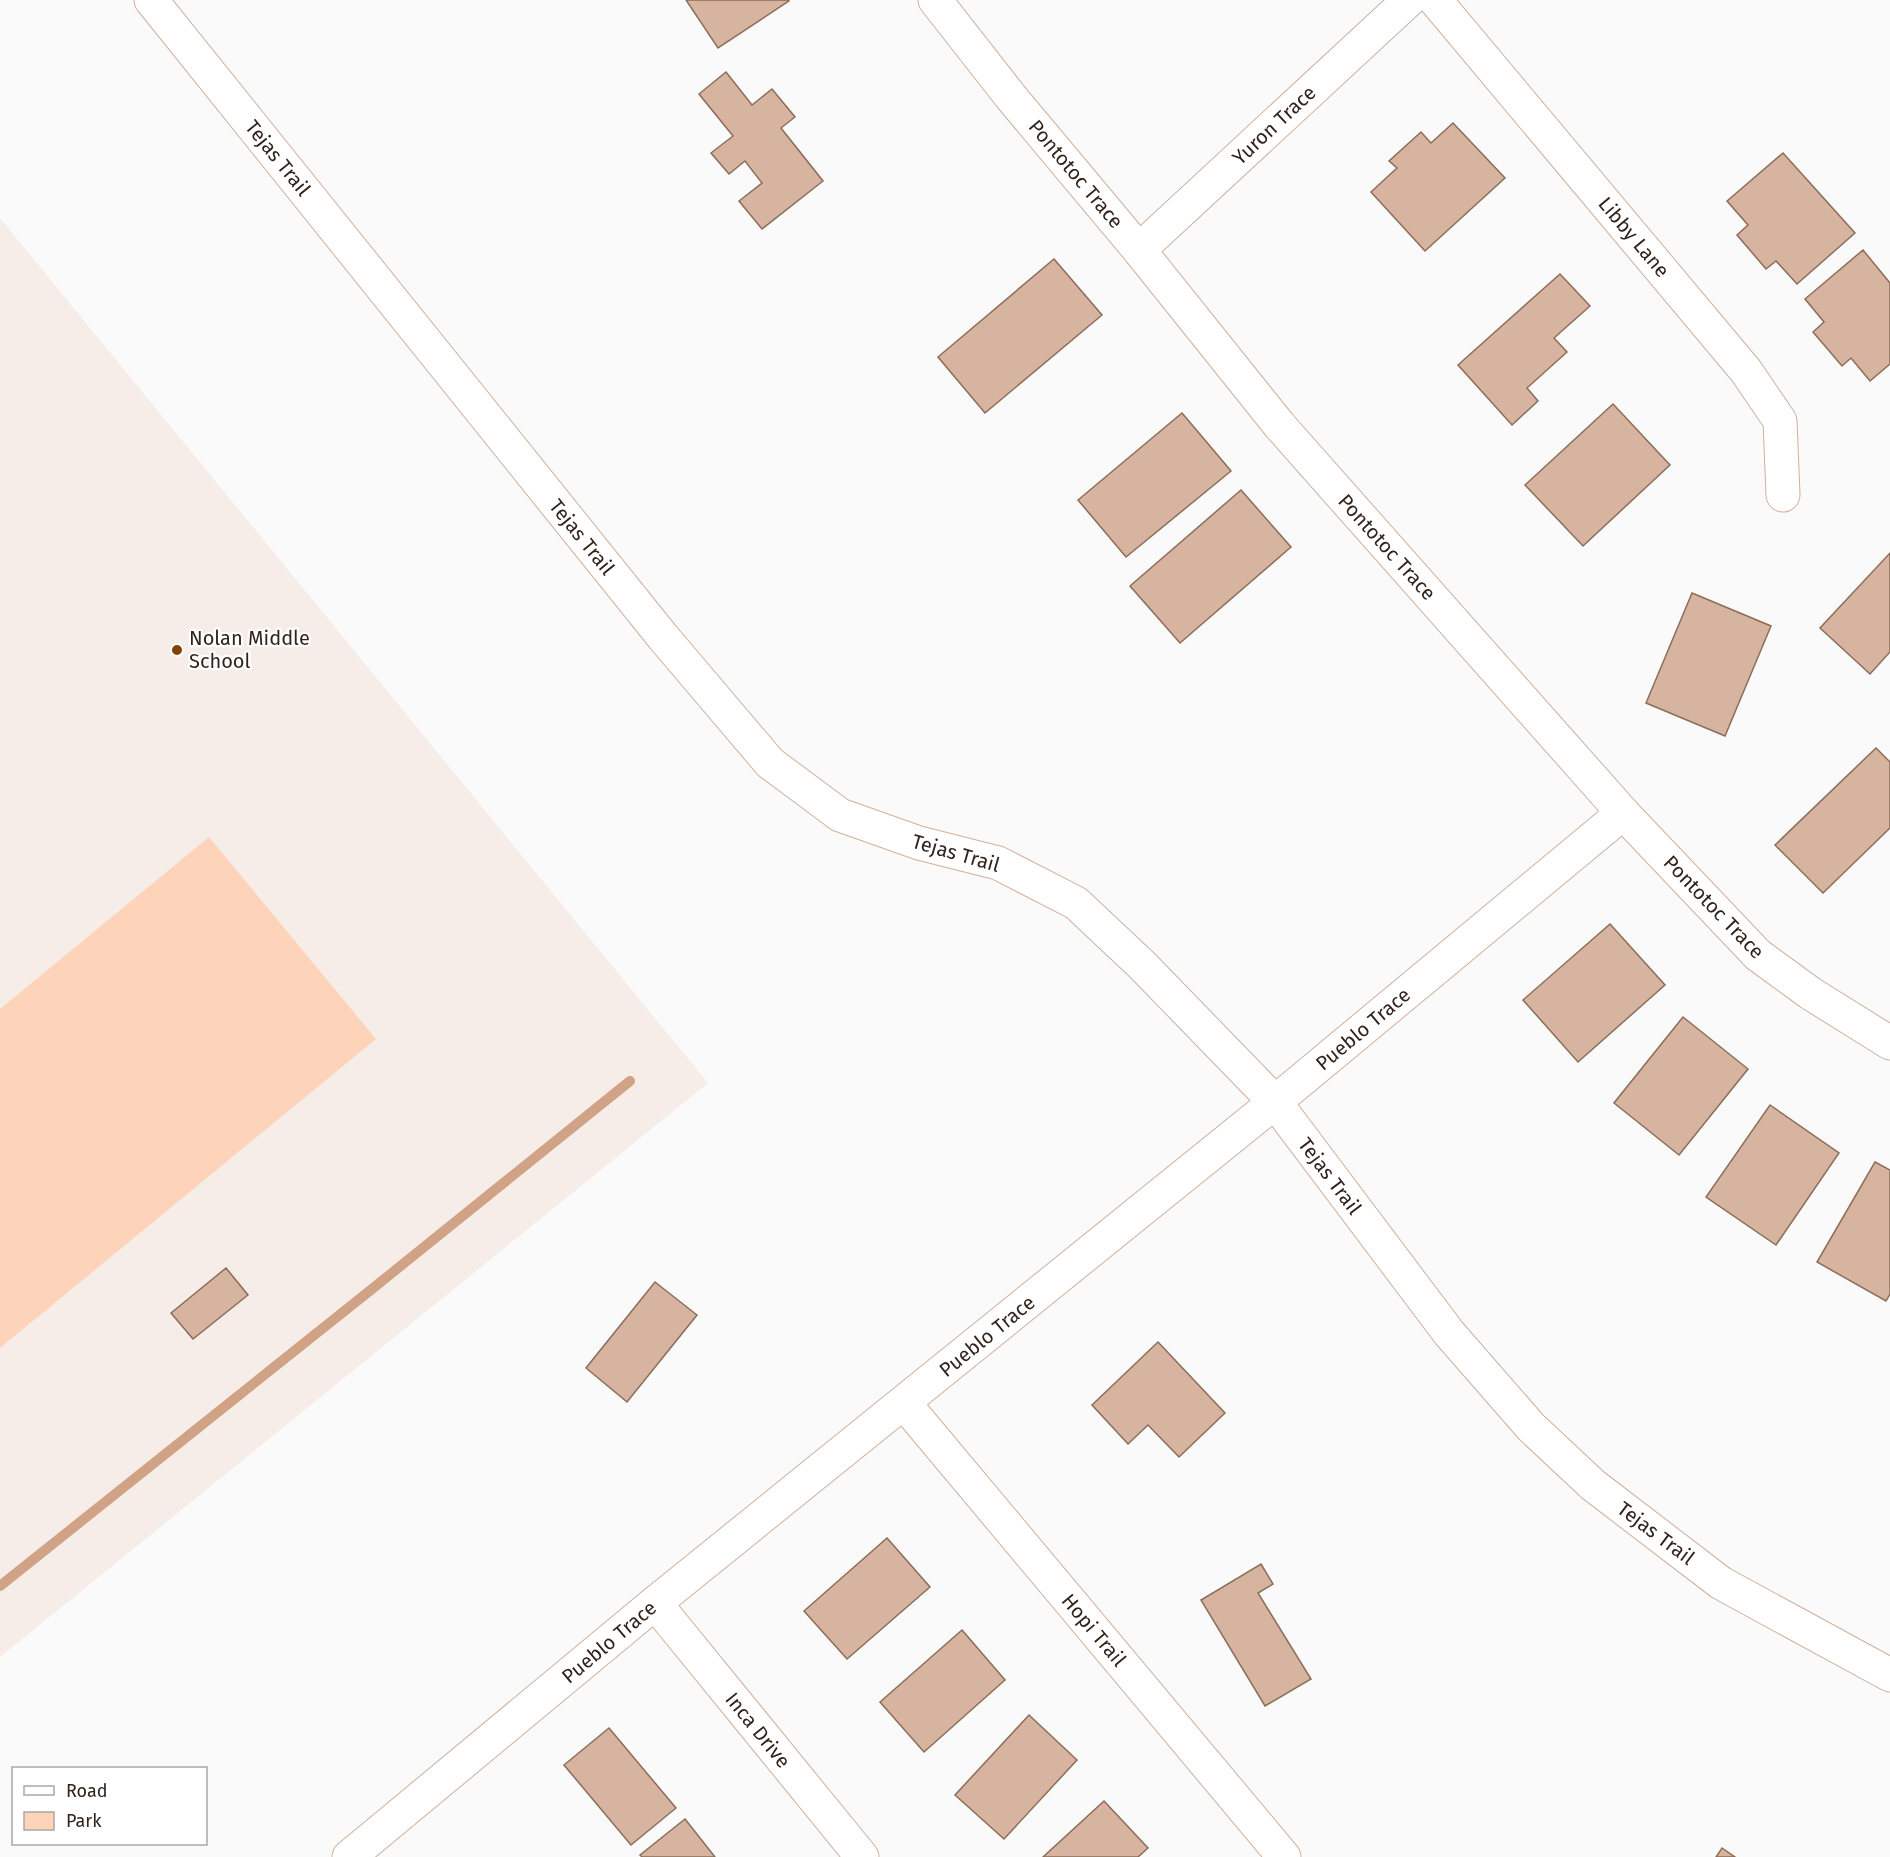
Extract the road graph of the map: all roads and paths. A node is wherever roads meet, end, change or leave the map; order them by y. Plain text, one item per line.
1 (151, 0) edge
2 (936, 0) edge
3 (1408, 0) edge
4 (1435, 0) edge
5 (1139, 250) junction
6 (1782, 495) dead end
7 (1623, 813) junction
8 (1890, 1043) edge
9 (1275, 1102) junction
10 (904, 1403) junction
11 (655, 1603) junction
12 (1890, 1676) edge
13 (349, 1857) edge
14 (862, 1857) edge
15 (1284, 1857) edge

1 - 9 street, Tejas Trail
2 - 5 street, Pontotoc Trace
3 - 5 street, Yuron Trace
4 - 6 street, Libby Lane
5 - 7 street, Pontotoc Trace
7 - 8 street, Pontotoc Trace
7 - 9 street, Pueblo Trace
9 - 10 street, Pueblo Trace
9 - 12 street, Tejas Trail
10 - 11 street, Pueblo Trace
10 - 15 street, Hopi Trail
11 - 13 street, Pueblo Trace
11 - 14 street, Inca Drive

